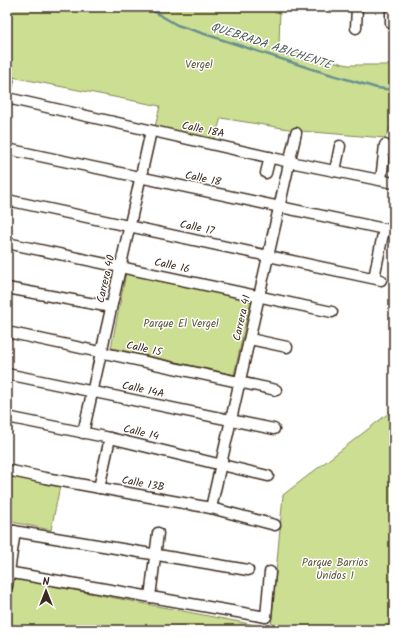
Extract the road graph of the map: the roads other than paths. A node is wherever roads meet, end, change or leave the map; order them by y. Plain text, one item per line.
1 (356, 7) edge
2 (391, 7) edge
3 (391, 23) dead end
4 (356, 28) dead end
5 (7, 98) edge
6 (151, 130) junction
7 (296, 133) dead end
8 (385, 145) dead end
9 (340, 146) dead end
10 (7, 149) edge
11 (270, 157) junction
12 (290, 162) junction
13 (335, 171) junction
14 (266, 173) dead end
15 (141, 178) junction
16 (381, 180) junction
17 (394, 183) edge
18 (7, 200) edge
19 (280, 207) junction
20 (130, 226) junction
21 (389, 230) edge
22 (7, 243) edge
23 (268, 256) junction
24 (120, 267) junction
25 (7, 288) edge
26 (259, 297) junction
27 (112, 307) junction
28 (332, 312) dead end
29 (7, 332) edge
30 (250, 339) junction
31 (287, 347) dead end
32 (101, 352) junction
33 (7, 374) edge
34 (240, 382) junction
35 (276, 390) dead end
36 (92, 392) junction
37 (7, 417) edge
38 (231, 421) junction
39 (274, 429) dead end
40 (83, 433) junction
41 (110, 438) junction
42 (221, 464) junction
43 (7, 470) edge
44 (268, 476) dead end
45 (99, 488) junction
46 (211, 508) junction
47 (275, 525) dead end
48 (11, 530) edge
49 (158, 534) dead end
50 (155, 554) junction
51 (248, 570) dead end
52 (8, 572) edge
53 (270, 572) dead end
54 (7, 586) edge
55 (150, 597) junction

1 - 4 street
2 - 3 street
5 - 6 street, Calle 18A
6 - 11 street, Calle 18A
6 - 15 street, Carrera 40
7 - 12 street, Carrera 41
8 - 16 street
9 - 13 street
10 - 15 street, Calle 18
11 - 12 street, Calle 18A
11 - 14 street
12 - 13 street, Calle 18A
12 - 19 street, Carrera 41
13 - 16 street, Calle 18A
15 - 19 street, Calle 18
15 - 20 street, Carrera 40
16 - 17 street, Calle 18A
18 - 20 street, Calle 17
19 - 21 street, Calle 18
19 - 23 street, Carrera 41
20 - 23 street, Calle 17
20 - 24 street, Carrera 40
21 - 23 street, Calle 17
22 - 24 street, Calle 16
23 - 26 street, Carrera 41
24 - 26 street, Calle 16
24 - 27 street, Carrera 40
25 - 27 street
26 - 28 street, Calle 16
26 - 30 street, Carrera 41
27 - 32 street, Carrera 40
29 - 32 street, Calle 15
30 - 31 street
30 - 34 street, Carrera 41
32 - 34 street, Calle 15
32 - 36 street, Carrera 40
33 - 36 street, Calle 14A
34 - 35 street, Calle 15
34 - 38 street, Carrera 41
36 - 38 street, Calle 14A
36 - 40 street, Carrera 40
37 - 40 street, Calle 14
38 - 39 street, Calle 14A
38 - 42 street, Carrera 41
40 - 41 street, Calle 14
41 - 42 street, Calle 14
41 - 45 street
42 - 44 street, Calle 14
42 - 46 street, Carrera 41
43 - 45 street, Calle 13B
45 - 46 street, Calle 13B
46 - 47 street, Calle 13B
48 - 50 street
48 - 52 street
49 - 50 street
50 - 51 street
50 - 55 street
52 - 54 street
52 - 55 street
53 - 55 street

